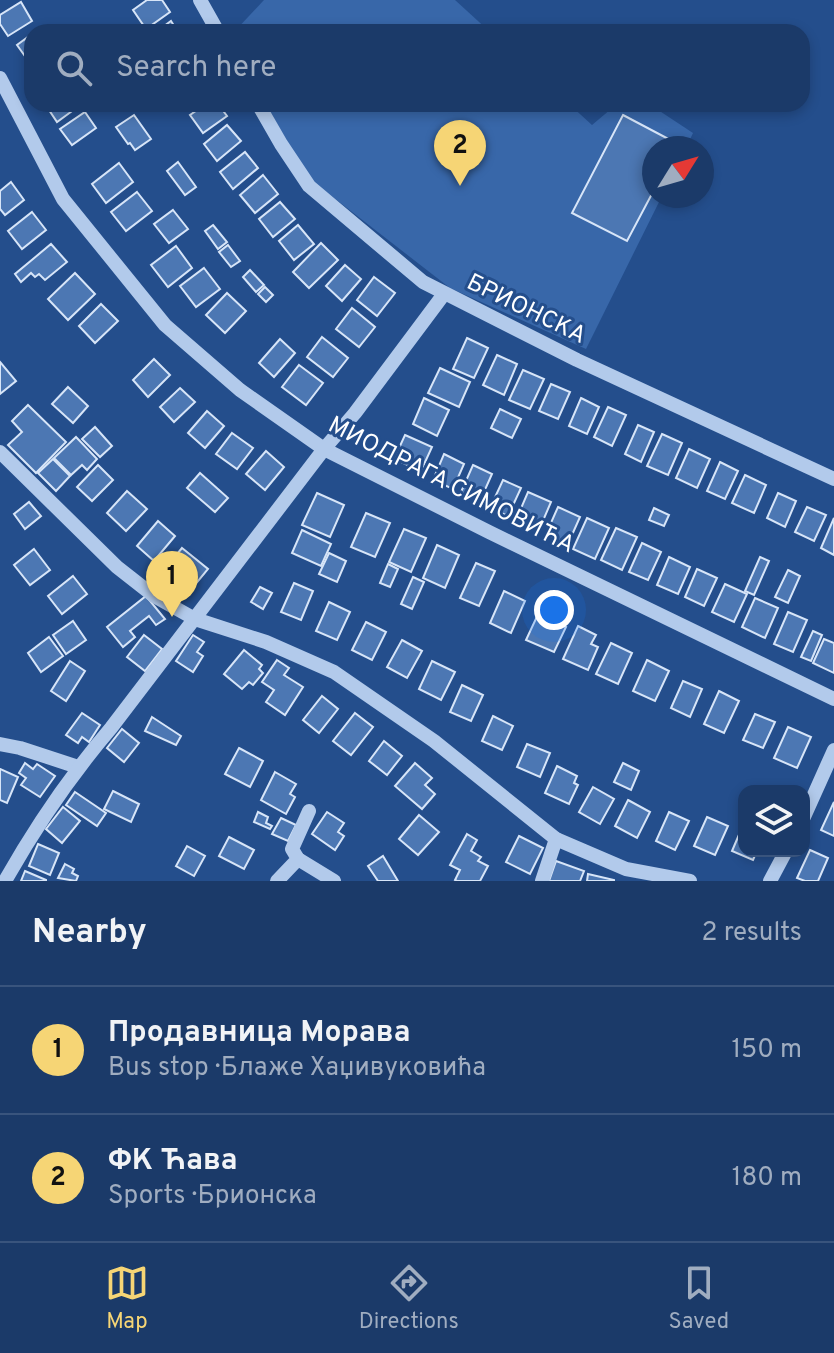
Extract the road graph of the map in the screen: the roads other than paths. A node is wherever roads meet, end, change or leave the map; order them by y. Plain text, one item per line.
1 (200, 0) edge
2 (214, 24) edge
3 (0, 78) edge
4 (263, 112) edge
5 (444, 294) junction
6 (324, 449) junction
7 (0, 452) edge
8 (834, 479) edge
9 (195, 619) junction
10 (834, 699) edge
11 (0, 744) edge
12 (834, 750) edge
13 (78, 767) junction
14 (810, 804) edge
15 (309, 811) dead end
16 (556, 839) junction
17 (783, 857) edge
18 (298, 859) junction
19 (5, 881) edge
20 (277, 881) edge
21 (334, 881) edge
22 (542, 881) edge
23 (690, 881) edge
24 (770, 881) edge

1 - 2 street
3 - 6 street, МИОДРАГА СИМОВИЋА
4 - 5 street, БРИОНСКА
5 - 6 street
5 - 8 street, БРИОНСКА
6 - 9 street
6 - 10 street, МИОДРАГА СИМОВИЋА
7 - 9 street
9 - 13 street
9 - 16 street
11 - 13 street
12 - 14 street
13 - 19 street
15 - 18 street
16 - 22 street
16 - 23 street
17 - 24 street
18 - 20 street
18 - 21 street

